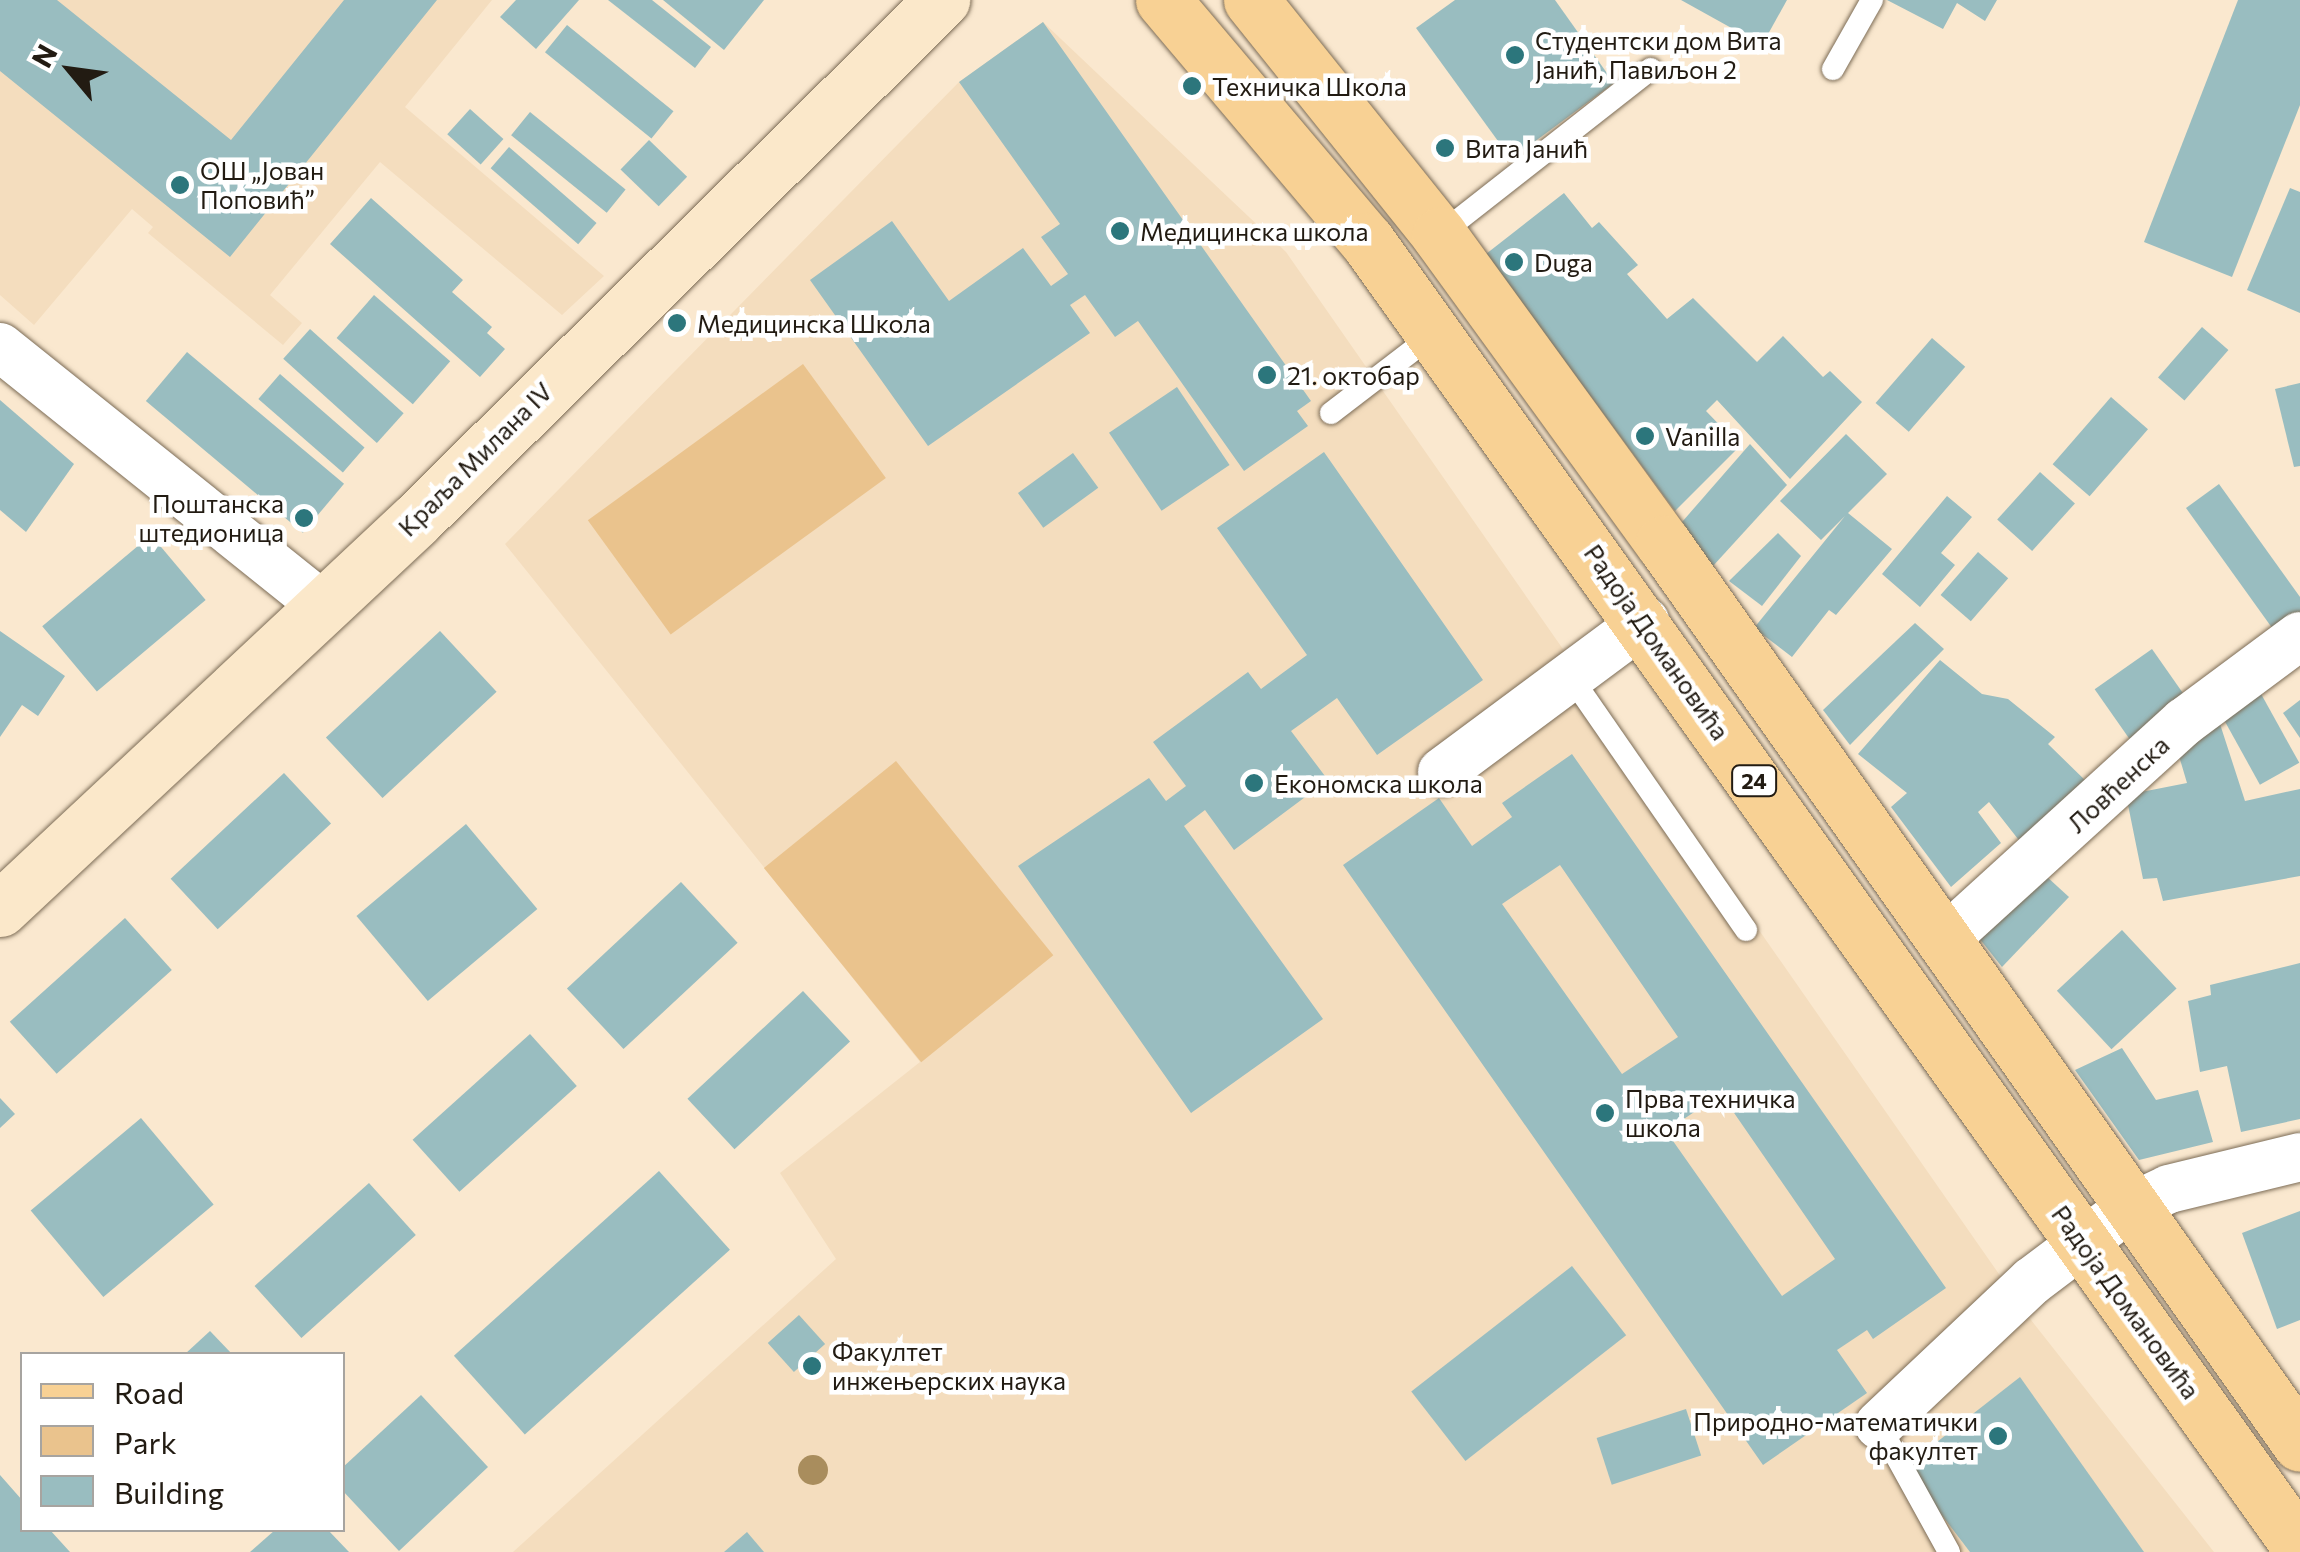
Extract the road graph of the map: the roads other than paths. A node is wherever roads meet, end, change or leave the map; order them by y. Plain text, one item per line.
1 (942, 0) edge
2 (1163, 0) edge
3 (1872, 0) edge
4 (1265, 9) edge
5 (1650, 69) dead end
6 (1833, 69) dead end
7 (1439, 236) junction
8 (1434, 334) junction
9 (0, 347) edge
10 (1331, 413) dead end
11 (324, 607) junction
12 (1644, 622) junction
13 (2300, 636) edge
14 (1573, 680) junction
15 (1442, 772) dead end
16 (0, 909) edge
17 (1746, 930) dead end
18 (1943, 941) junction
19 (2300, 1157) edge
20 (2129, 1208) junction
21 (2082, 1240) junction
22 (1879, 1425) joint
23 (2300, 1444) edge
24 (2300, 1547) edge
25 (1949, 1552) edge

1 - 11 main road, Краља Милана IV
2 - 8 main road, Радоја Домановића / 24
3 - 6 lane
4 - 7 main road, 24
5 - 7 lane
7 - 18 main road, 24
8 - 10 lane
8 - 12 main road, Радоја Домановића / 24
9 - 11 street
11 - 16 main road, Краља Милана IV
12 - 14 street
12 - 21 main road, Радоја Домановића / 24
13 - 18 street, Ловћенска
14 - 15 street
14 - 17 lane
18 - 20 main road, 24
19 - 20 street
20 - 21 street
20 - 23 main road, 24
21 - 22 street
21 - 24 main road, Радоја Домановића / 24
22 - 25 lane

